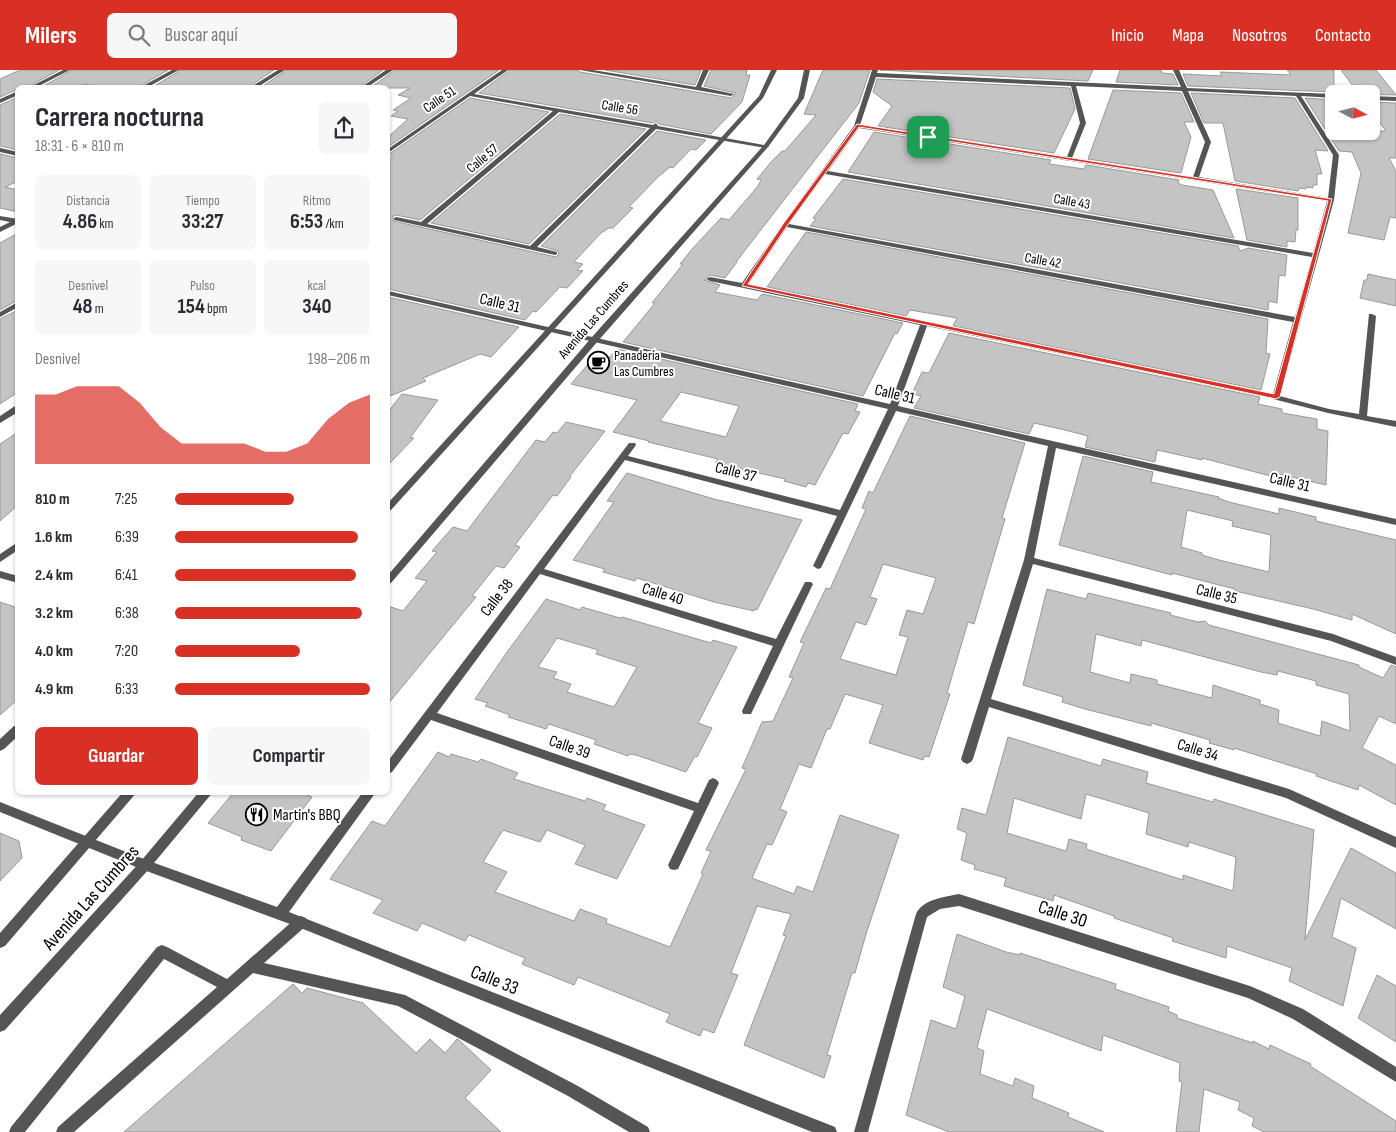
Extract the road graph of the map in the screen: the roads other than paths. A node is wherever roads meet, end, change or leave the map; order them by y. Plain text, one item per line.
1 (67, 70) edge
2 (176, 70) edge
3 (282, 70) edge
4 (390, 70) edge
5 (505, 70) edge
6 (583, 70) edge
7 (706, 70) edge
8 (774, 70) edge
9 (807, 70) edge
10 (1176, 70) edge
11 (875, 72) edge
12 (1073, 84) junction
13 (36, 85) edge
14 (147, 85) edge
15 (256, 85) edge
16 (367, 85) edge
17 (698, 88) junction
18 (1185, 90) junction
19 (15, 94) edge
20 (731, 94) dead end
21 (471, 95) junction
22 (1298, 95) junction
23 (1325, 96) edge
24 (1380, 98) edge
25 (1396, 99) edge
26 (0, 101) edge
27 (559, 109) junction
28 (656, 125) junction
29 (857, 126) junction
30 (725, 138) junction
31 (766, 146) junction
32 (0, 150) edge
33 (390, 150) edge
34 (15, 152) edge
35 (1070, 159) junction
36 (825, 172) junction
37 (1195, 179) junction
38 (1330, 200) junction
39 (0, 218) edge
40 (396, 219) dead end
41 (15, 221) edge
42 (15, 222) edge
43 (422, 225) junction
44 (785, 225) junction
45 (0, 230) edge
46 (532, 248) junction
47 (555, 253) dead end
48 (1315, 256) junction
49 (710, 279) dead end
50 (744, 285) junction
51 (390, 293) edge
52 (15, 306) edge
53 (0, 315) edge
54 (1372, 316) dead end
55 (1297, 320) junction
56 (924, 324) junction
57 (549, 329) junction
58 (595, 339) junction
59 (1276, 397) junction
60 (893, 408) junction
61 (15, 410) edge
62 (1363, 416) junction
63 (0, 420) edge
64 (1396, 424) edge
65 (1053, 443) junction
66 (632, 445) dead end
67 (622, 458) junction
68 (390, 506) edge
69 (842, 514) junction
70 (1396, 522) edge
71 (15, 547) edge
72 (0, 559) edge
73 (1029, 560) junction
74 (818, 566) dead end
75 (537, 570) junction
76 (0, 574) edge
77 (15, 579) edge
78 (390, 579) edge
79 (808, 584) dead end
80 (779, 644) junction
81 (1396, 661) edge
82 (984, 701) junction
83 (747, 710) dead end
84 (428, 714) junction
85 (15, 732) edge
86 (0, 746) edge
87 (966, 759) dead end
88 (390, 765) edge
89 (713, 783) dead end
90 (128, 795) edge
91 (204, 795) edge
92 (368, 795) edge
93 (0, 807) edge
94 (701, 809) junction
95 (86, 842) junction
96 (1396, 843) edge
97 (674, 865) dead end
98 (144, 866) junction
99 (280, 914) junction
100 (301, 922) junction
101 (0, 942) edge
102 (250, 966) junction
103 (228, 986) junction
104 (0, 1025) edge
105 (1396, 1075) edge
106 (16, 1132) edge
107 (63, 1132) edge
108 (643, 1132) edge
109 (830, 1132) edge
110 (861, 1132) edge

1 - 13 street
2 - 14 street
3 - 15 street
4 - 16 street
5 - 21 street, Calle 51
6 - 17 street
7 - 17 street
8 - 30 street, Avenida Las Cumbres
9 - 31 street, Avenida Las Cumbres
10 - 18 street
11 - 12 street
11 - 29 street
12 - 18 street
12 - 35 street
17 - 20 street
18 - 22 street
18 - 37 street
19 - 26 street
21 - 27 street, Calle 56
21 - 33 street, Calle 51
22 - 23 street
22 - 38 street
24 - 25 street
27 - 28 street, Calle 56
27 - 43 street, Calle 57
28 - 30 street, Calle 56
28 - 46 street
29 - 35 street
29 - 36 street
30 - 31 street, Calle 56
30 - 57 street, Avenida Las Cumbres
31 - 58 street, Avenida Las Cumbres
32 - 34 street
35 - 37 street
36 - 44 street
36 - 48 street, Calle 43
37 - 38 street
38 - 48 street
39 - 41 street
40 - 43 street
42 - 45 street
43 - 46 street
44 - 50 street
44 - 55 street, Calle 42
46 - 47 street
48 - 55 street
49 - 50 street
50 - 56 street
51 - 57 street, Calle 31
52 - 53 street
54 - 62 street
55 - 59 street
56 - 59 street
56 - 60 street
57 - 58 street, Calle 31
57 - 68 street, Avenida Las Cumbres
58 - 60 street, Calle 31
58 - 78 street, Avenida Las Cumbres
59 - 62 street
60 - 65 street, Calle 31
60 - 69 street
61 - 63 street
62 - 64 street
65 - 70 street, Calle 31
65 - 73 street
66 - 67 street, Calle 38
67 - 69 street, Calle 37
67 - 75 street, Calle 38
69 - 74 street
71 - 72 street
73 - 81 street, Calle 35
73 - 82 street
75 - 80 street, Calle 40
75 - 84 street, Calle 38
76 - 77 street
79 - 80 street
80 - 83 street
82 - 87 street
82 - 96 street, Calle 34
84 - 88 street, Calle 38
84 - 94 street, Calle 39
85 - 86 street
89 - 94 street
90 - 95 street
91 - 98 street, Avenida Las Cumbres
92 - 99 street
93 - 95 street, Calle 33
94 - 97 street
95 - 98 street, Calle 33
95 - 101 street
98 - 99 street, Calle 33
98 - 104 street, Avenida Las Cumbres
99 - 100 street, Calle 33
100 - 102 street
100 - 109 street, Calle 33
102 - 103 street
102 - 108 street
103 - 106 street
103 - 107 street
105 - 110 street, Calle 30

